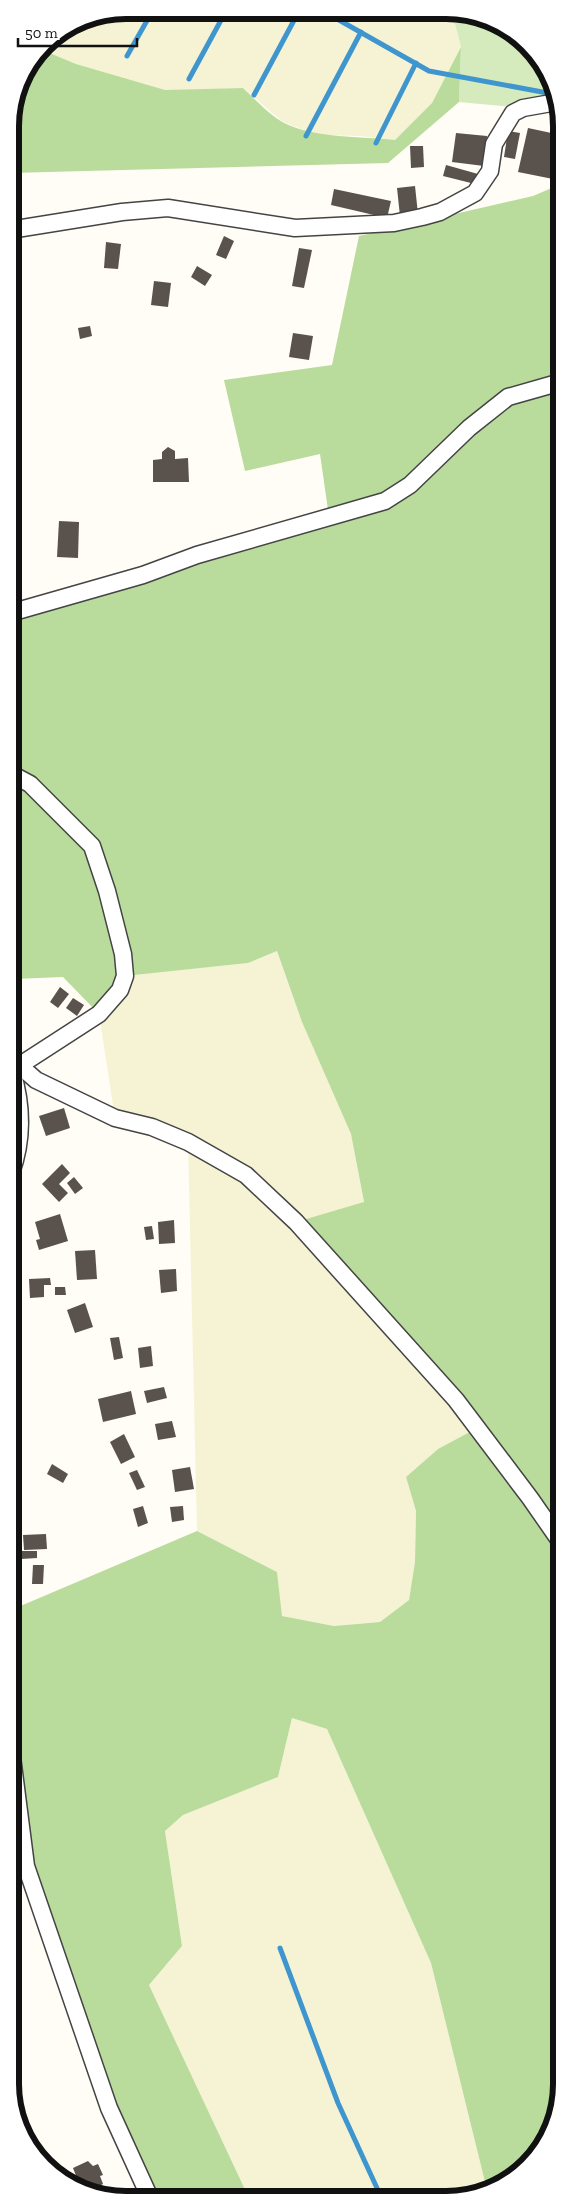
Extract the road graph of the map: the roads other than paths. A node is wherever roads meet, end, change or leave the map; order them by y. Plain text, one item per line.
1 (551, 103) edge
2 (19, 229) edge
3 (553, 384) edge
4 (19, 610) edge
5 (19, 778) edge
6 (19, 1066) edge
7 (19, 1072) edge
8 (19, 1099) edge
9 (19, 1128) edge
10 (553, 1531) edge
11 (19, 1811) edge
12 (147, 2191) edge

1 - 2 street
3 - 4 street
5 - 6 street
7 - 10 street
8 - 9 street
11 - 12 street

